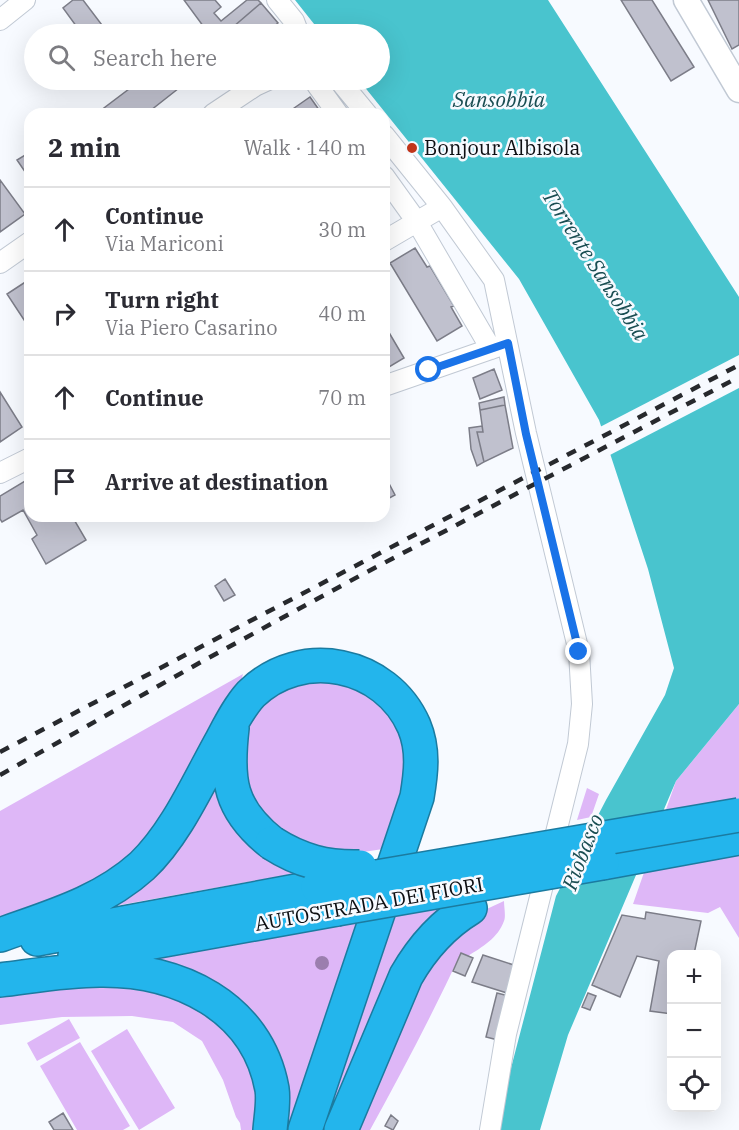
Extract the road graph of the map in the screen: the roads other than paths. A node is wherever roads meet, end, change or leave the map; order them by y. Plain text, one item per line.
1 (25, 0) edge
2 (277, 0) edge
3 (686, 0) edge
4 (0, 20) edge
5 (295, 24) edge
6 (736, 77) edge
7 (249, 90) edge
8 (321, 90) edge
9 (347, 90) edge
10 (222, 108) edge
11 (334, 108) edge
12 (362, 108) edge
13 (390, 142) edge
14 (390, 184) edge
15 (442, 207) junction
16 (417, 222) junction
17 (390, 238) edge
18 (24, 246) edge
19 (0, 263) edge
20 (499, 346) junction
21 (390, 384) edge
22 (24, 461) edge
23 (0, 473) edge
24 (232, 721) junction
25 (739, 815) edge
26 (739, 838) edge
27 (602, 863) junction
28 (452, 864) junction
29 (328, 898) junction
30 (0, 935) edge
31 (0, 945) edge
32 (0, 971) edge
33 (0, 980) edge
34 (270, 1130) edge
35 (305, 1130) edge
36 (341, 1130) edge
37 (490, 1130) edge

1 - 4 street
2 - 5 street
3 - 6 street
7 - 10 street
8 - 11 street
9 - 12 street
13 - 15 street
14 - 16 street
15 - 16 street
15 - 20 street
16 - 17 street
16 - 20 street
18 - 19 street
20 - 21 street
20 - 37 street
22 - 23 street
24 - 28 highway, bridge
24 - 30 highway
24 - 35 highway
25 - 28 highway, AUTOSTRADA DEI FIORI, bridge
26 - 27 highway, AUTOSTRADA DEI FIORI
27 - 29 highway, AUTOSTRADA DEI FIORI, bridge
27 - 36 highway, bridge
28 - 29 highway, AUTOSTRADA DEI FIORI, bridge
29 - 31 highway, AUTOSTRADA DEI FIORI
29 - 32 highway, AUTOSTRADA DEI FIORI
33 - 34 highway

